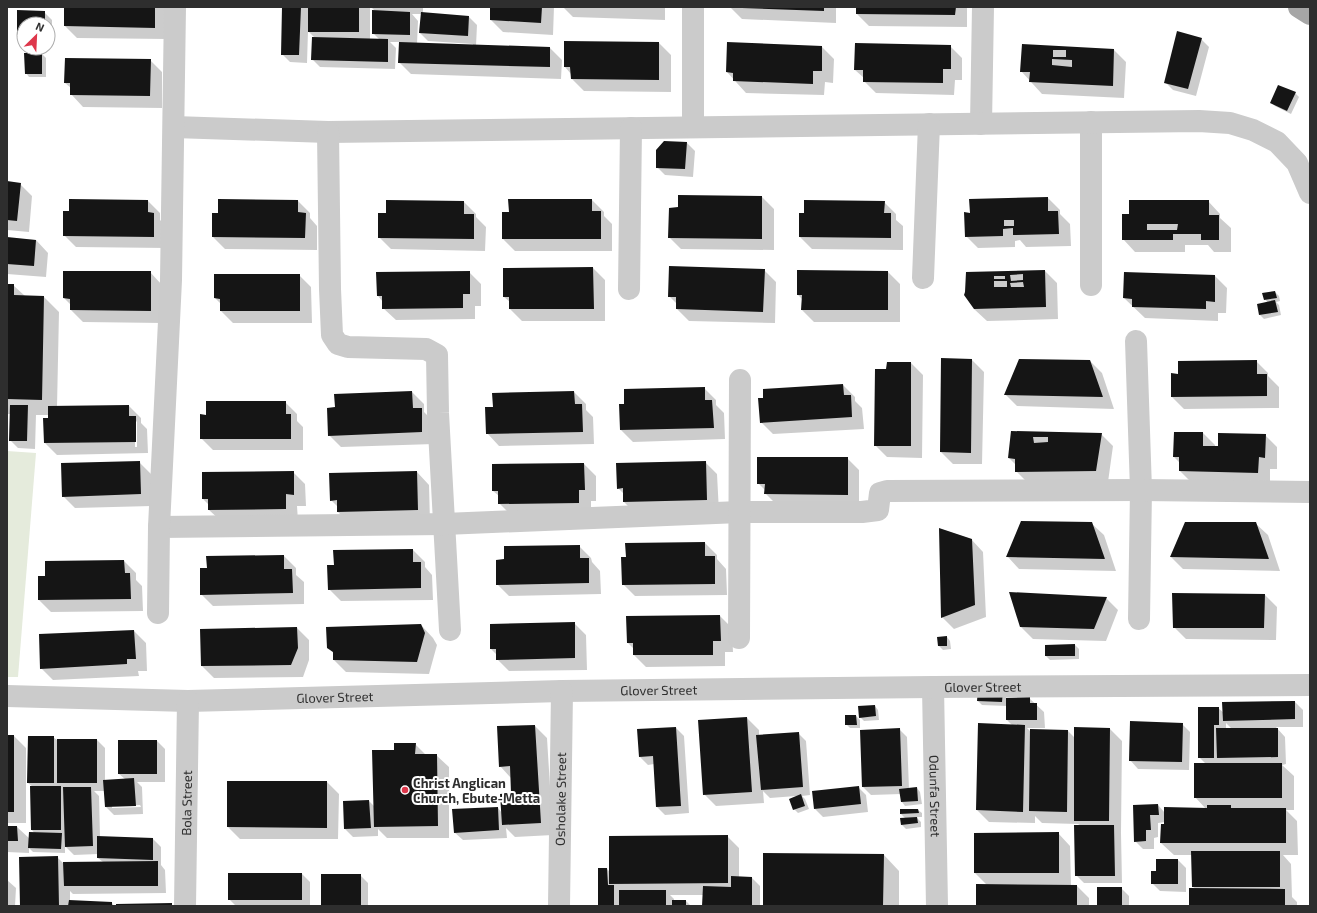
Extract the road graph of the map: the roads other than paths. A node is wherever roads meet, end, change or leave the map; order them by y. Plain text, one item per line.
1 (175, 7) edge
2 (693, 7) edge
3 (983, 7) edge
4 (1299, 7) edge
5 (1310, 14) edge
6 (1090, 122) junction
7 (929, 124) junction
8 (981, 124) junction
9 (174, 127) junction
10 (693, 127) junction
11 (631, 128) junction
12 (328, 132) junction
13 (1310, 193) edge
14 (923, 278) dead end
15 (1091, 285) dead end
16 (629, 289) dead end
17 (1136, 341) dead end
18 (740, 380) dead end
19 (1141, 490) junction
20 (1310, 492) edge
21 (740, 512) junction
22 (444, 524) junction
23 (159, 527) junction
24 (158, 613) dead end
25 (1139, 619) dead end
26 (450, 630) dead end
27 (739, 638) dead end
28 (1310, 685) edge
29 (933, 687) junction
30 (562, 691) junction
31 (7, 696) edge
32 (188, 701) junction
33 (185, 906) edge
34 (559, 906) edge
35 (937, 906) edge

1 - 9 street
2 - 10 street
3 - 8 street
4 - 5 main road
6 - 8 street
6 - 13 street
6 - 15 street
7 - 8 street
7 - 10 street
7 - 14 street
9 - 12 street
9 - 23 street
10 - 11 street
11 - 12 street
11 - 16 street
12 - 22 street
17 - 19 street
18 - 21 street
19 - 20 street
19 - 21 street
19 - 25 street
21 - 22 street
21 - 27 street
22 - 23 street
22 - 26 street
23 - 24 street
28 - 29 street, Glover Street
29 - 30 street, Glover Street
29 - 35 street, Odunfa Street
30 - 32 street, Glover Street
30 - 34 street, Osholake Street
31 - 32 street, Glover Street
32 - 33 street, Bola Street

